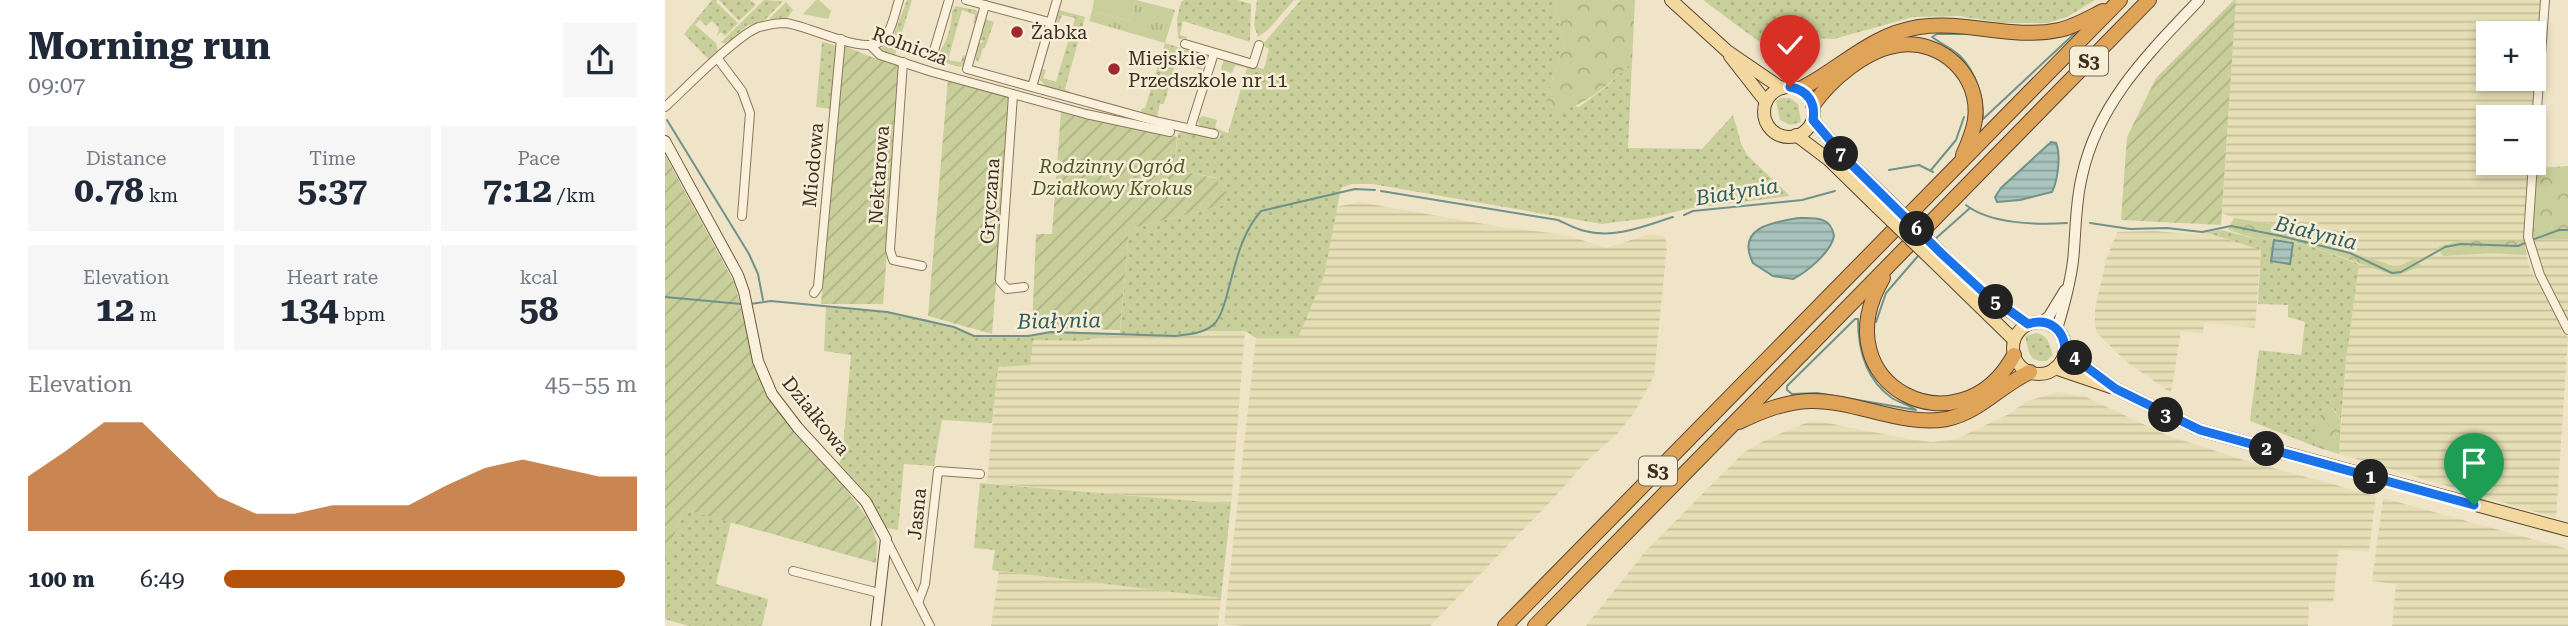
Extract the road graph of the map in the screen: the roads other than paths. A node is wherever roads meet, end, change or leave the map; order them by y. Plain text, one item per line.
1 (899, 0) edge
2 (949, 0) edge
3 (966, 0) edge
4 (1057, 0) edge
5 (1671, 0) edge
6 (2149, 0) edge
7 (2199, 0) edge
8 (2545, 0) edge
9 (2119, 2) edge
10 (985, 5) junction
11 (1049, 22) junction
12 (841, 39) junction
13 (1185, 44) dead end
14 (1259, 45) dead end
15 (871, 46) junction
16 (1727, 51) junction
17 (1214, 53) junction
18 (933, 54) dead end
19 (718, 59) junction
20 (903, 62) junction
21 (1029, 87) junction
22 (1781, 88) junction
23 (1800, 89) junction
24 (1013, 94) junction
25 (1029, 99) junction
26 (1766, 102) junction
27 (2537, 105) edge
28 (665, 107) edge
29 (1813, 112) junction
30 (1190, 129) junction
31 (1170, 132) dead end
32 (1214, 134) dead end
33 (1796, 135) junction
34 (665, 141) edge
35 (1957, 166) junction
36 (2532, 175) edge
37 (1882, 202) junction
38 (742, 215) dead end
39 (1897, 258) junction
40 (1938, 258) junction
41 (922, 266) dead end
42 (2069, 285) junction
43 (1024, 287) dead end
44 (814, 293) dead end
45 (2042, 322) junction
46 (2028, 324) junction
47 (2057, 329) junction
48 (2568, 330) edge
49 (2014, 347) junction
50 (2065, 351) junction
51 (2055, 368) junction
52 (2030, 372) junction
53 (2116, 389) junction
54 (1731, 425) junction
55 (981, 474) dead end
56 (2568, 530) edge
57 (886, 539) junction
58 (793, 571) dead end
59 (879, 593) junction
60 (918, 603) junction
61 (876, 626) edge
62 (930, 626) edge
63 (1506, 626) edge
64 (1535, 626) edge

1 - 15 street
2 - 18 street
3 - 10 street
4 - 11 street
5 - 16 main road
6 - 39 highway, S3
7 - 42 street
8 - 27 street
9 - 23 highway
9 - 35 highway, S3
10 - 11 street
10 - 21 street
11 - 21 street
12 - 15 street, Rolnicza
12 - 19 street, Rolnicza
12 - 44 street, Miodowa
13 - 17 street
14 - 17 street
15 - 20 street, Rolnicza
16 - 22 main road
16 - 26 main road
17 - 30 street
19 - 28 street, Rolnicza
19 - 38 street
20 - 24 street, Rolnicza
20 - 41 street, Nektarowa
21 - 25 street
21 - 30 street
22 - 23 main road
22 - 26 main road
23 - 29 main road
24 - 25 street, Rolnicza
24 - 43 street, Gryczana
25 - 31 street, Rolnicza
26 - 33 main road
29 - 33 main road
29 - 35 highway
29 - 37 main road
30 - 32 street
33 - 37 main road
34 - 57 street, Działkowa
35 - 63 highway, S3
36 - 48 street
37 - 40 main road, bridge
39 - 49 highway
39 - 54 highway, S3
40 - 46 main road
40 - 49 main road
42 - 45 street
42 - 47 street
45 - 46 main road
45 - 47 main road
46 - 49 main road
47 - 50 main road
49 - 52 main road
50 - 51 main road
50 - 53 main road
51 - 52 main road
51 - 53 main road
52 - 54 highway
53 - 56 main road
54 - 64 highway, S3
55 - 60 street, Jasna
57 - 59 street
57 - 60 street, Działkowa
58 - 59 street
59 - 61 street
60 - 62 street, Działkowa

